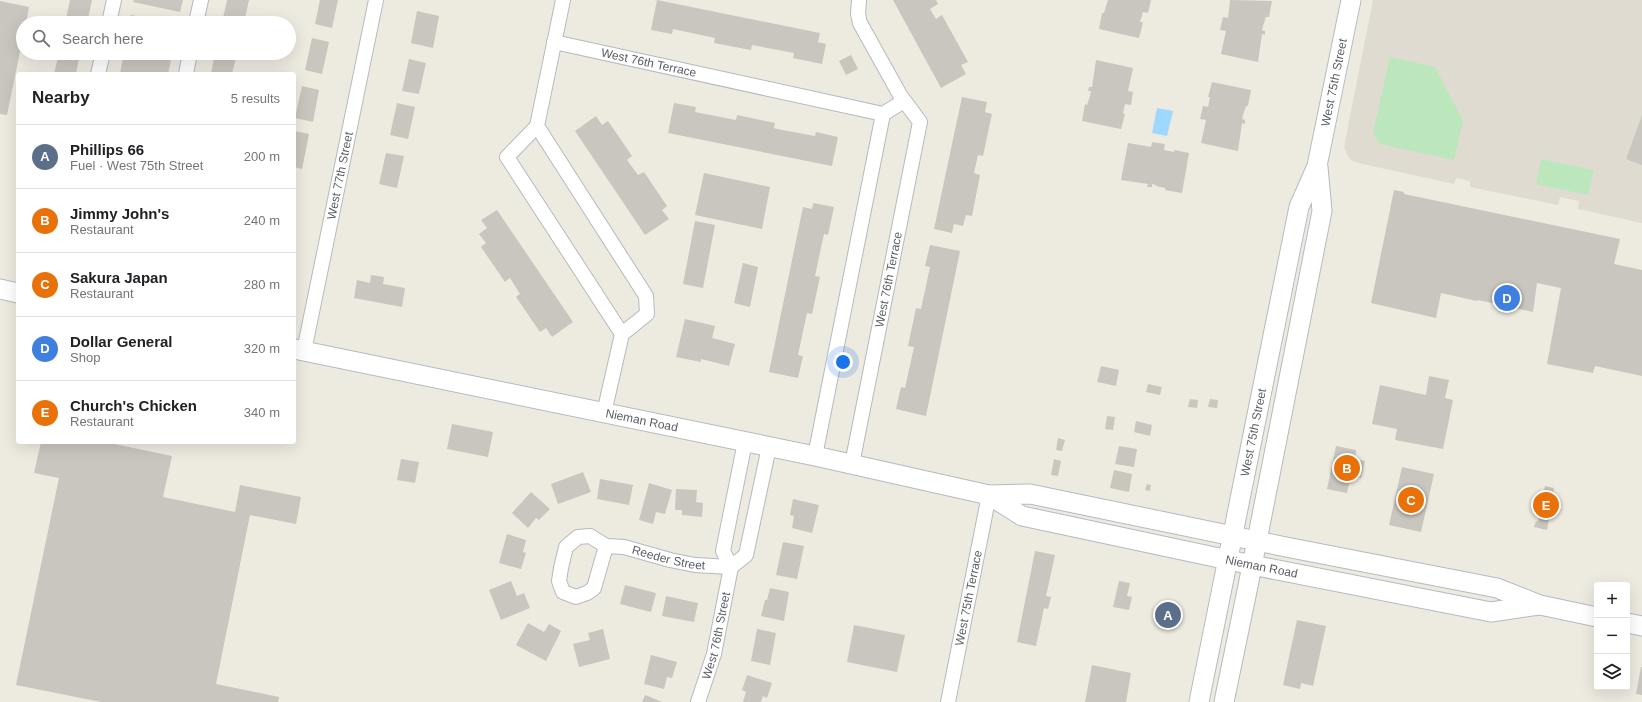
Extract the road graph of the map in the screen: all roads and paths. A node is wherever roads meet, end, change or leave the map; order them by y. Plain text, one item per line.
1 (114, 0) edge
2 (201, 0) edge
3 (376, 0) edge
4 (563, 0) edge
5 (859, 0) edge
6 (1351, 0) edge
7 (111, 16) edge
8 (198, 16) edge
9 (554, 42) junction
10 (101, 60) edge
11 (189, 60) edge
12 (98, 72) edge
13 (186, 72) edge
14 (904, 101) junction
15 (883, 114) junction
16 (537, 126) junction
17 (1317, 166) junction
18 (0, 289) edge
19 (16, 293) edge
20 (622, 334) junction
21 (299, 350) edge
22 (604, 413) junction
23 (745, 442) junction
24 (769, 447) junction
25 (815, 456) junction
26 (852, 464) junction
27 (989, 495) junction
28 (1232, 536) junction
29 (1257, 541) junction
30 (606, 546) dead end
31 (1227, 560) junction
32 (1252, 565) junction
33 (731, 567) junction
34 (1540, 605) junction
35 (1594, 616) edge
36 (1630, 624) edge
37 (1642, 626) edge
38 (698, 702) edge
39 (948, 702) edge
40 (1199, 702) edge
41 (1224, 702) edge

1 - 7 street
2 - 8 street
3 - 21 street, West 77th Street
4 - 9 street
5 - 14 street, West 76th Terrace
6 - 17 main road, West 75th Street
9 - 15 street, West 76th Terrace
9 - 16 street
10 - 12 street
11 - 13 street
14 - 15 street
14 - 26 street, West 76th Terrace
15 - 25 street
16 - 20 street
16 - 20 street
17 - 28 main road, West 75th Street
17 - 29 main road, West 75th Street
18 - 19 main road
20 - 22 street
21 - 22 main road, Nieman Road
22 - 23 main road, Nieman Road
23 - 24 main road, Nieman Road
23 - 33 street
24 - 25 main road, Nieman Road
24 - 33 street
25 - 26 main road, Nieman Road
26 - 27 main road, Nieman Road
27 - 28 main road, Nieman Road
27 - 31 main road, Nieman Road
27 - 39 street, West 75th Terrace
28 - 29 main road, Nieman Road
28 - 31 main road, West 75th Street
29 - 32 main road, West 75th Street
29 - 34 main road, Nieman Road
30 - 33 street, Reeder Street
31 - 32 main road, Nieman Road
31 - 40 main road, West 75th Street
32 - 34 main road, Nieman Road
32 - 41 main road, West 75th Street
33 - 38 street, West 76th Street
34 - 35 main road, Nieman Road
36 - 37 main road

